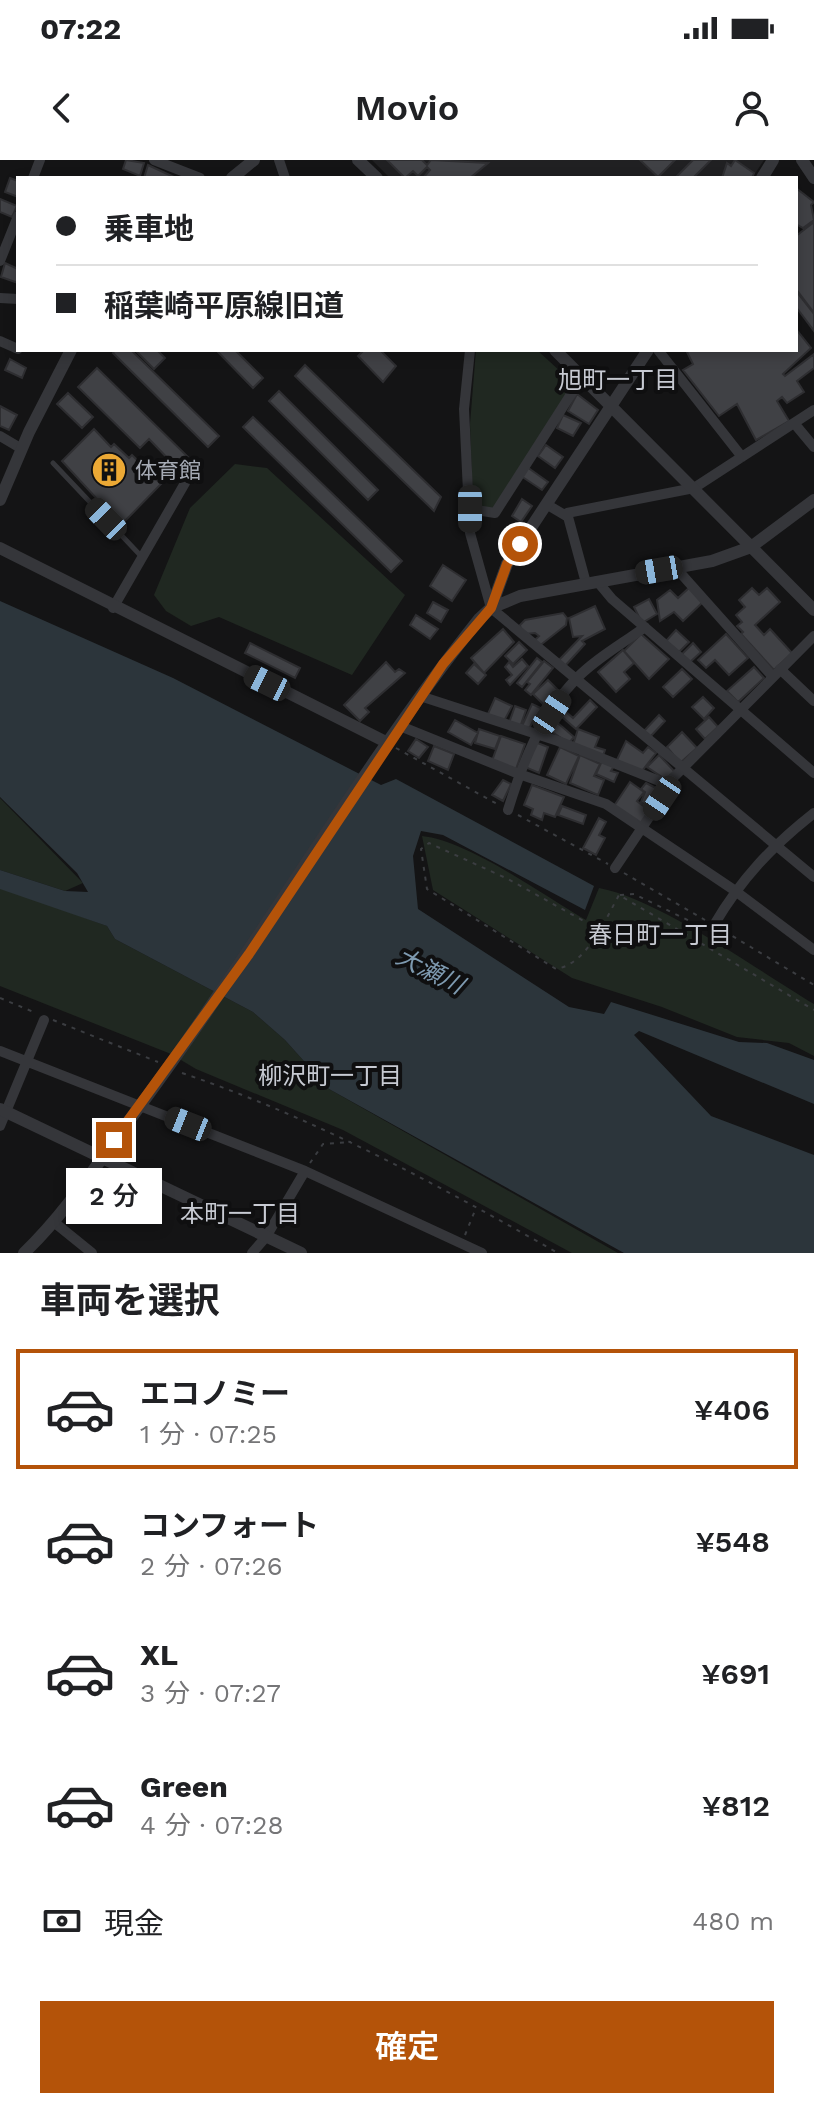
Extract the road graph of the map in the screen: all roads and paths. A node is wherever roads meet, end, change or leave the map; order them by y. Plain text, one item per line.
1 (154, 160) edge
2 (254, 160) edge
3 (358, 160) edge
4 (802, 160) edge
5 (195, 176) edge
6 (234, 176) edge
7 (375, 176) edge
8 (814, 178) edge
9 (16, 221) edge
10 (0, 261) edge
11 (70, 352) edge
12 (470, 352) edge
13 (557, 352) edge
14 (647, 352) edge
15 (660, 352) edge
16 (582, 377) junction
17 (611, 405) junction
18 (814, 410) edge
19 (794, 423) junction
20 (0, 436) edge
21 (814, 447) edge
22 (22, 449) junction
23 (742, 457) junction
24 (53, 463) dead end
25 (185, 483) dead end
26 (694, 488) junction
27 (0, 500) edge
28 (546, 504) junction
29 (812, 505) edge
30 (470, 509) junction
31 (568, 517) junction
32 (751, 547) junction
33 (0, 548) edge
34 (142, 556) junction
35 (676, 568) junction
36 (591, 582) junction
37 (113, 608) junction
38 (491, 608) junction
39 (814, 610) edge
40 (645, 627) junction
41 (814, 636) edge
42 (777, 673) junction
43 (577, 678) junction
44 (420, 696) junction
45 (814, 701) edge
46 (739, 710) junction
47 (400, 726) junction
48 (537, 735) junction
49 (388, 743) junction
50 (419, 760) dead end
51 (682, 768) junction
52 (814, 773) edge
53 (519, 774) junction
54 (667, 784) junction
55 (508, 810) dead end
56 (814, 813) edge
57 (642, 828) junction
58 (774, 844) junction
59 (615, 868) joint
60 (814, 877) edge
61 (734, 890) junction
62 (619, 895) junction
63 (714, 925) junction
64 (600, 930) junction
65 (814, 950) edge
66 (814, 985) edge
67 (0, 998) edge
68 (814, 1010) edge
69 (44, 1020) dead end
70 (0, 1051) edge
71 (26, 1062) junction
72 (160, 1062) dead end
73 (182, 1073) dead end
74 (141, 1105) junction
75 (3, 1111) edge
76 (0, 1126) edge
77 (353, 1141) junction
78 (101, 1157) junction
79 (305, 1171) junction
80 (476, 1207) junction
81 (55, 1223) junction
82 (266, 1237) junction
83 (546, 1246) junction
84 (459, 1248) edge
85 (24, 1253) edge
86 (92, 1253) edge
87 (252, 1253) edge
88 (301, 1253) edge
89 (482, 1253) edge
90 (543, 1253) edge
91 (558, 1253) edge

1 - 5 street
2 - 6 street
3 - 7 street
4 - 8 street
9 - 10 street
11 - 22 street
12 - 30 street
13 - 16 street
14 - 17 street
15 - 23 street
16 - 17 street
16 - 30 street
17 - 26 street
17 - 28 street
18 - 19 street
19 - 21 street
19 - 23 street
20 - 22 street
22 - 27 street
23 - 26 street
24 - 34 lane
25 - 34 street
26 - 31 street
26 - 32 street
28 - 31 street
28 - 38 street
29 - 32 street
30 - 38 street
31 - 36 street
32 - 35 street
32 - 39 street
33 - 37 street
34 - 37 street
35 - 36 street
35 - 42 street
36 - 38 street
36 - 40 street
37 - 49 street
38 - 43 street
38 - 44 street
40 - 43 street
40 - 46 street
41 - 42 street
42 - 45 street
42 - 46 street
43 - 48 street
43 - 51 street
44 - 47 street
44 - 48 street
46 - 51 street
46 - 52 street
47 - 49 street
47 - 53 street
48 - 53 street
48 - 54 street
49 - 50 path
49 - 74 street
51 - 54 street
51 - 58 street
53 - 55 street
53 - 57 street
54 - 57 street
56 - 58 street
57 - 59 street
57 - 61 street
58 - 60 street
58 - 61 street
59 - 63 path
61 - 63 street
61 - 65 street
62 - 63 path
62 - 64 path
62 - 68 path
63 - 66 path
64 - 64 path
67 - 72 path
69 - 71 street
70 - 71 street
71 - 74 street
71 - 75 street
73 - 77 path
74 - 78 street
74 - 79 street
75 - 76 street
75 - 78 street
77 - 79 path
77 - 80 path
78 - 81 street
78 - 82 street
79 - 82 street
79 - 84 street
80 - 83 path
80 - 84 path
81 - 85 street
81 - 86 street
82 - 87 street
82 - 88 street
83 - 90 path
83 - 91 path
84 - 89 street

